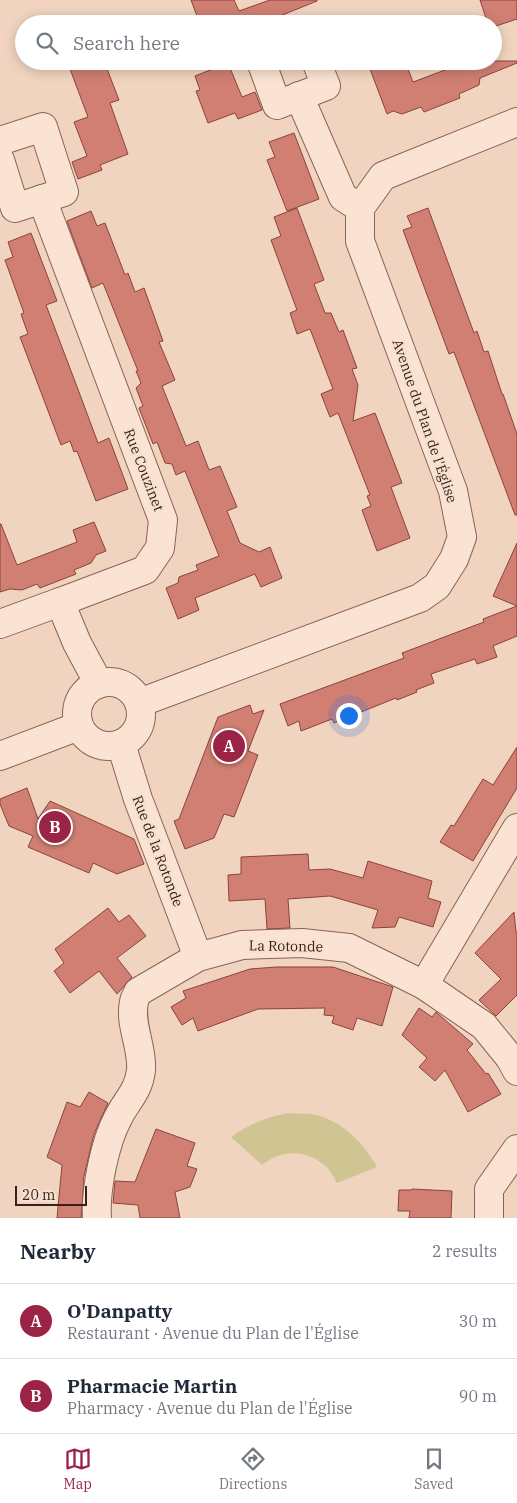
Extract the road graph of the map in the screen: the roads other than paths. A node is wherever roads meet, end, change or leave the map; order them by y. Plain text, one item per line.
1 (264, 70) edge
2 (320, 70) edge
3 (300, 96) junction
4 (517, 122) edge
5 (0, 141) edge
6 (0, 160) edge
7 (42, 199) junction
8 (360, 208) junction
9 (60, 602) junction
10 (0, 624) edge
11 (98, 684) junction
12 (139, 703) junction
13 (79, 726) junction
14 (120, 744) junction
15 (0, 756) edge
16 (517, 828) edge
17 (198, 957) junction
18 (424, 985) junction
19 (517, 1070) edge
20 (517, 1149) edge
21 (97, 1218) edge
22 (489, 1218) edge

1 - 3 street
2 - 3 street
3 - 8 street
4 - 8 street
5 - 7 street
6 - 7 street
7 - 9 street, Rue Couzinet
8 - 12 street, Avenue du Plan de l'Église
9 - 10 street, Rue Couzinet
9 - 11 street
11 - 12 street
11 - 13 street
12 - 14 street
13 - 14 street
13 - 15 street
14 - 17 street, Rue de la Rotonde
16 - 18 street
17 - 18 street, La Rotonde
17 - 21 street, La Rotonde
18 - 19 street, La Rotonde
20 - 22 street

